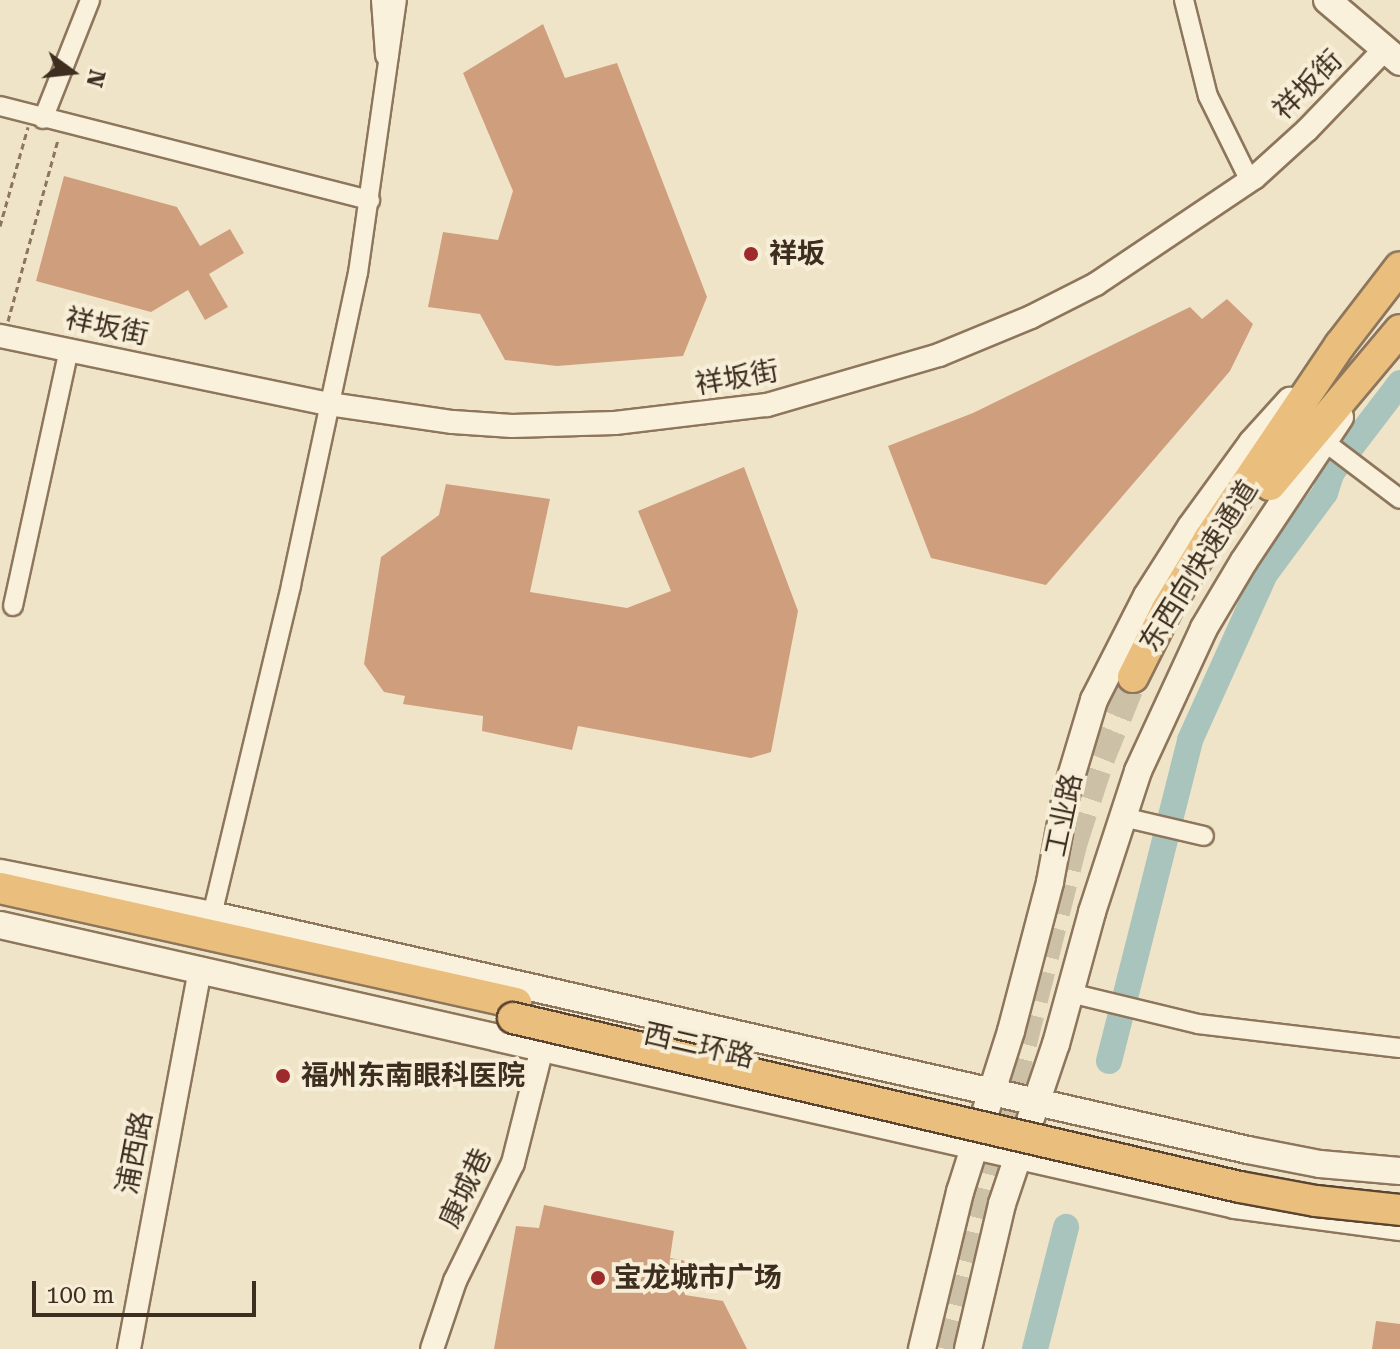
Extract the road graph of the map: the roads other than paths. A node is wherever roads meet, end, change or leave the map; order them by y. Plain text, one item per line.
1 (90, 0) edge
2 (383, 0) edge
3 (397, 0) edge
4 (1184, 0) edge
5 (1327, 0) edge
6 (1349, 0) edge
7 (1396, 47) edge
8 (387, 55) junction
9 (0, 106) edge
10 (37, 118) junction
11 (1250, 181) junction
12 (370, 200) junction
13 (1400, 267) edge
14 (1400, 330) edge
15 (2, 336) edge
16 (1340, 345) junction
17 (69, 350) junction
18 (1371, 368) junction
19 (329, 404) junction
20 (1332, 447) junction
21 (1275, 462) junction
22 (1400, 499) edge
23 (13, 606) dead end
24 (1142, 681) tunnel mouth
25 (1123, 817) junction
26 (1195, 834) dead end
27 (0, 873) edge
28 (0, 888) edge
29 (0, 908) edge
30 (212, 915) junction
31 (0, 925) edge
32 (200, 969) junction
33 (1070, 993) junction
34 (514, 1011) junction
35 (542, 1048) junction
36 (1400, 1048) edge
37 (992, 1092) junction
38 (1037, 1102) junction
39 (975, 1146) junction
40 (1019, 1156) junction
41 (1400, 1171) edge
42 (1400, 1191) edge
43 (1400, 1210) edge
44 (1400, 1227) edge
45 (129, 1349) edge
46 (432, 1349) edge
47 (922, 1349) edge
48 (968, 1349) edge

1 - 10 street
2 - 8 street
3 - 8 street
4 - 11 street
5 - 7 main road
6 - 7 main road
7 - 11 street, 祥坂街
8 - 12 street
9 - 10 street
10 - 12 street
11 - 19 street, 祥坂街
12 - 19 street
13 - 16 highway, 工业路
14 - 18 highway, 工业路
15 - 17 street, 祥坂街
16 - 21 highway, 工业路
16 - 37 main road, 工业路
17 - 19 street, 祥坂街
17 - 23 street
18 - 20 main road, 工业路
18 - 21 highway, 工业路
19 - 30 street
20 - 22 street
20 - 25 main road, 工业路
21 - 24 highway, 东西向快速通道
25 - 26 street
25 - 33 main road, 工业路
27 - 30 main road
28 - 34 highway, 西二环路
29 - 34 highway, 西二环路
30 - 37 main road
31 - 32 main road
32 - 35 main road
32 - 45 street, 浦西路
33 - 36 street
33 - 38 main road, 工业路
34 - 42 highway, 西二环路
34 - 43 highway, 西二环路, bridge
35 - 39 main road
35 - 46 street, 康城巷
37 - 38 main road
37 - 39 main road, 工业路
38 - 40 main road, 工业路
38 - 41 main road
39 - 40 main road
39 - 47 main road, 工业路
40 - 44 main road
40 - 48 main road, 工业路

